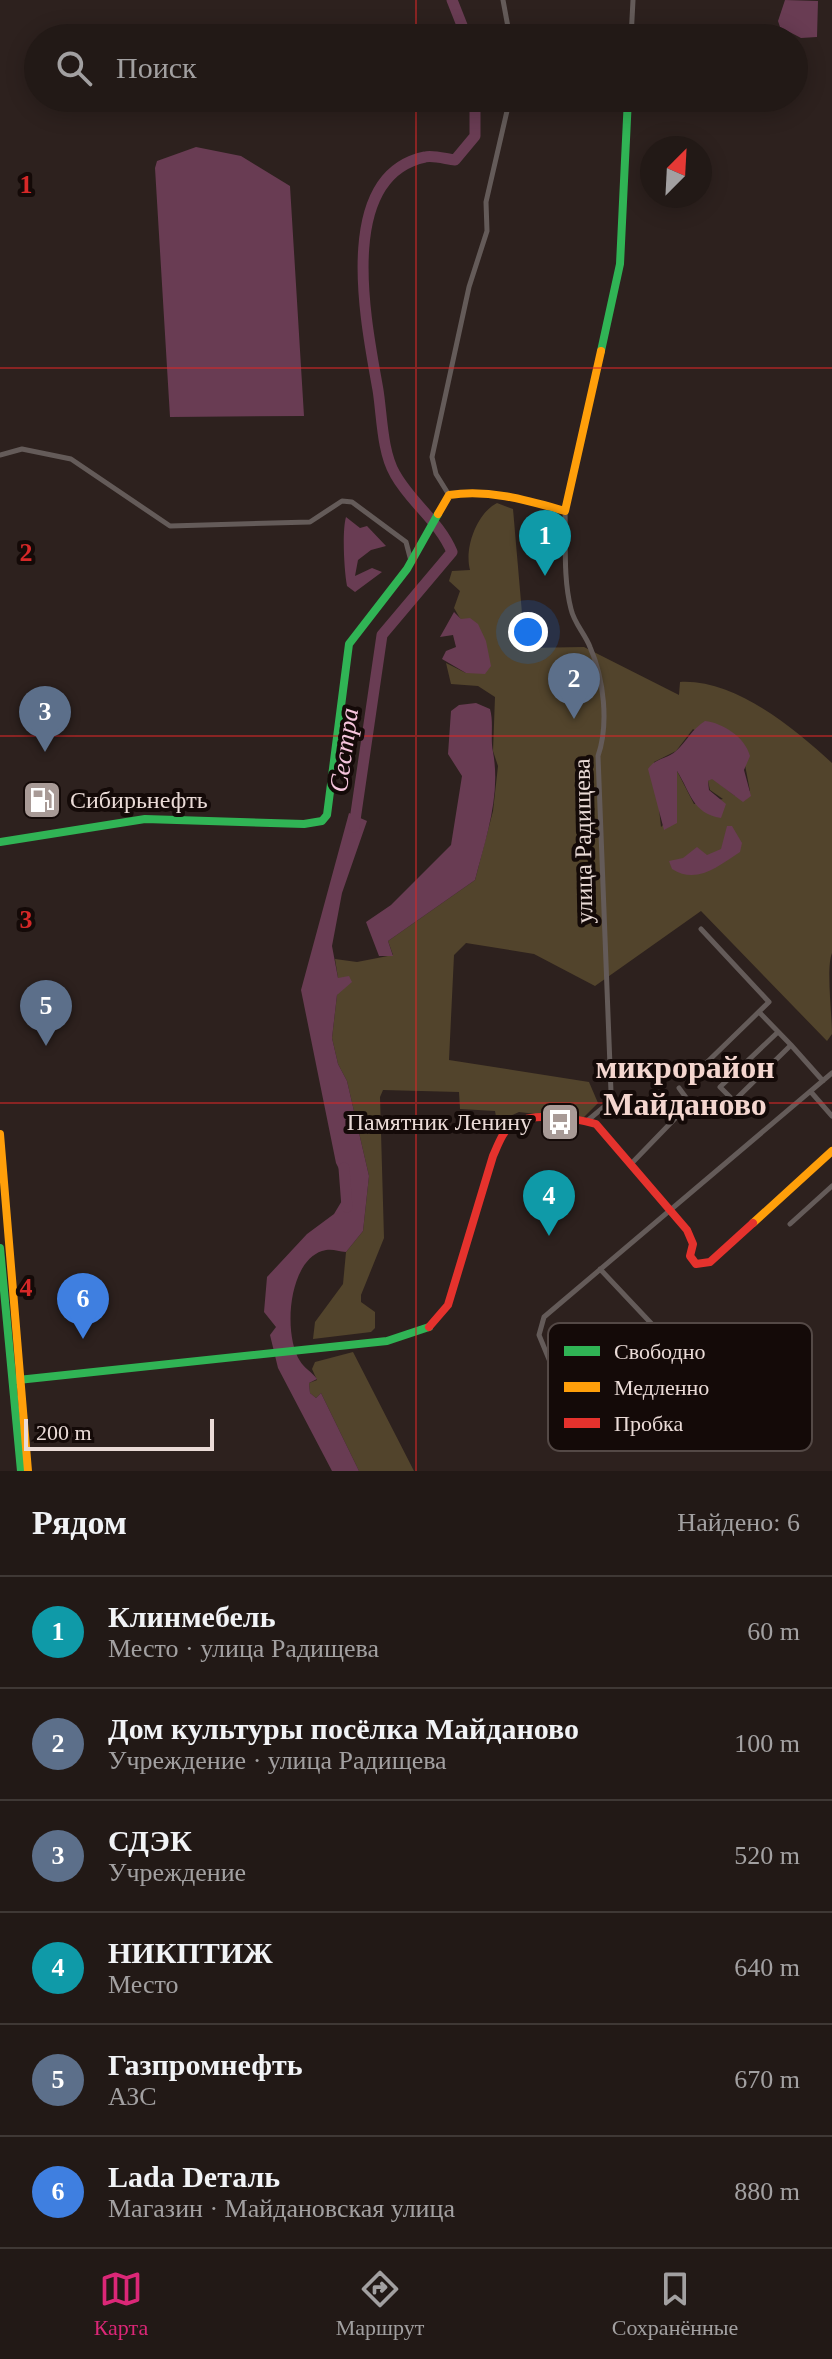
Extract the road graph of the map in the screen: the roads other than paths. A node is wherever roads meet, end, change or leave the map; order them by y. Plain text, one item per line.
1 (503, 0) edge
2 (633, 0) edge
3 (507, 24) edge
4 (632, 24) edge
5 (507, 112) edge
6 (627, 112) edge
7 (0, 455) edge
8 (449, 495) junction
9 (565, 511) junction
10 (412, 560) junction
11 (0, 842) edge
12 (701, 929) dead end
13 (759, 1012) junction
14 (778, 1032) junction
15 (791, 1045) junction
16 (698, 1071) dead end
17 (832, 1073) edge
18 (823, 1081) junction
19 (679, 1088) dead end
20 (811, 1092) junction
21 (832, 1116) edge
22 (587, 1121) junction
23 (0, 1134) edge
24 (832, 1151) edge
25 (631, 1164) junction
26 (832, 1186) edge
27 (670, 1212) junction
28 (790, 1224) dead end
29 (0, 1248) edge
30 (600, 1269) junction
31 (651, 1323) edge
32 (548, 1351) edge
33 (17, 1380) junction
34 (21, 1471) edge
35 (28, 1471) edge

1 - 3 street
2 - 4 street
5 - 8 street
6 - 9 main road
7 - 10 street
8 - 9 main road
8 - 10 main road
9 - 22 street, улица Радищева
10 - 11 main road
12 - 13 street
13 - 14 street
13 - 16 street
14 - 15 street
14 - 15 street
15 - 18 street
17 - 18 street
18 - 20 street
19 - 25 street
20 - 21 street
20 - 27 street
22 - 25 main road
22 - 33 main road
23 - 33 main road
24 - 27 main road
25 - 27 main road
26 - 28 street
27 - 30 street
29 - 33 main road
30 - 31 street
30 - 32 street
33 - 34 main road
33 - 35 main road

